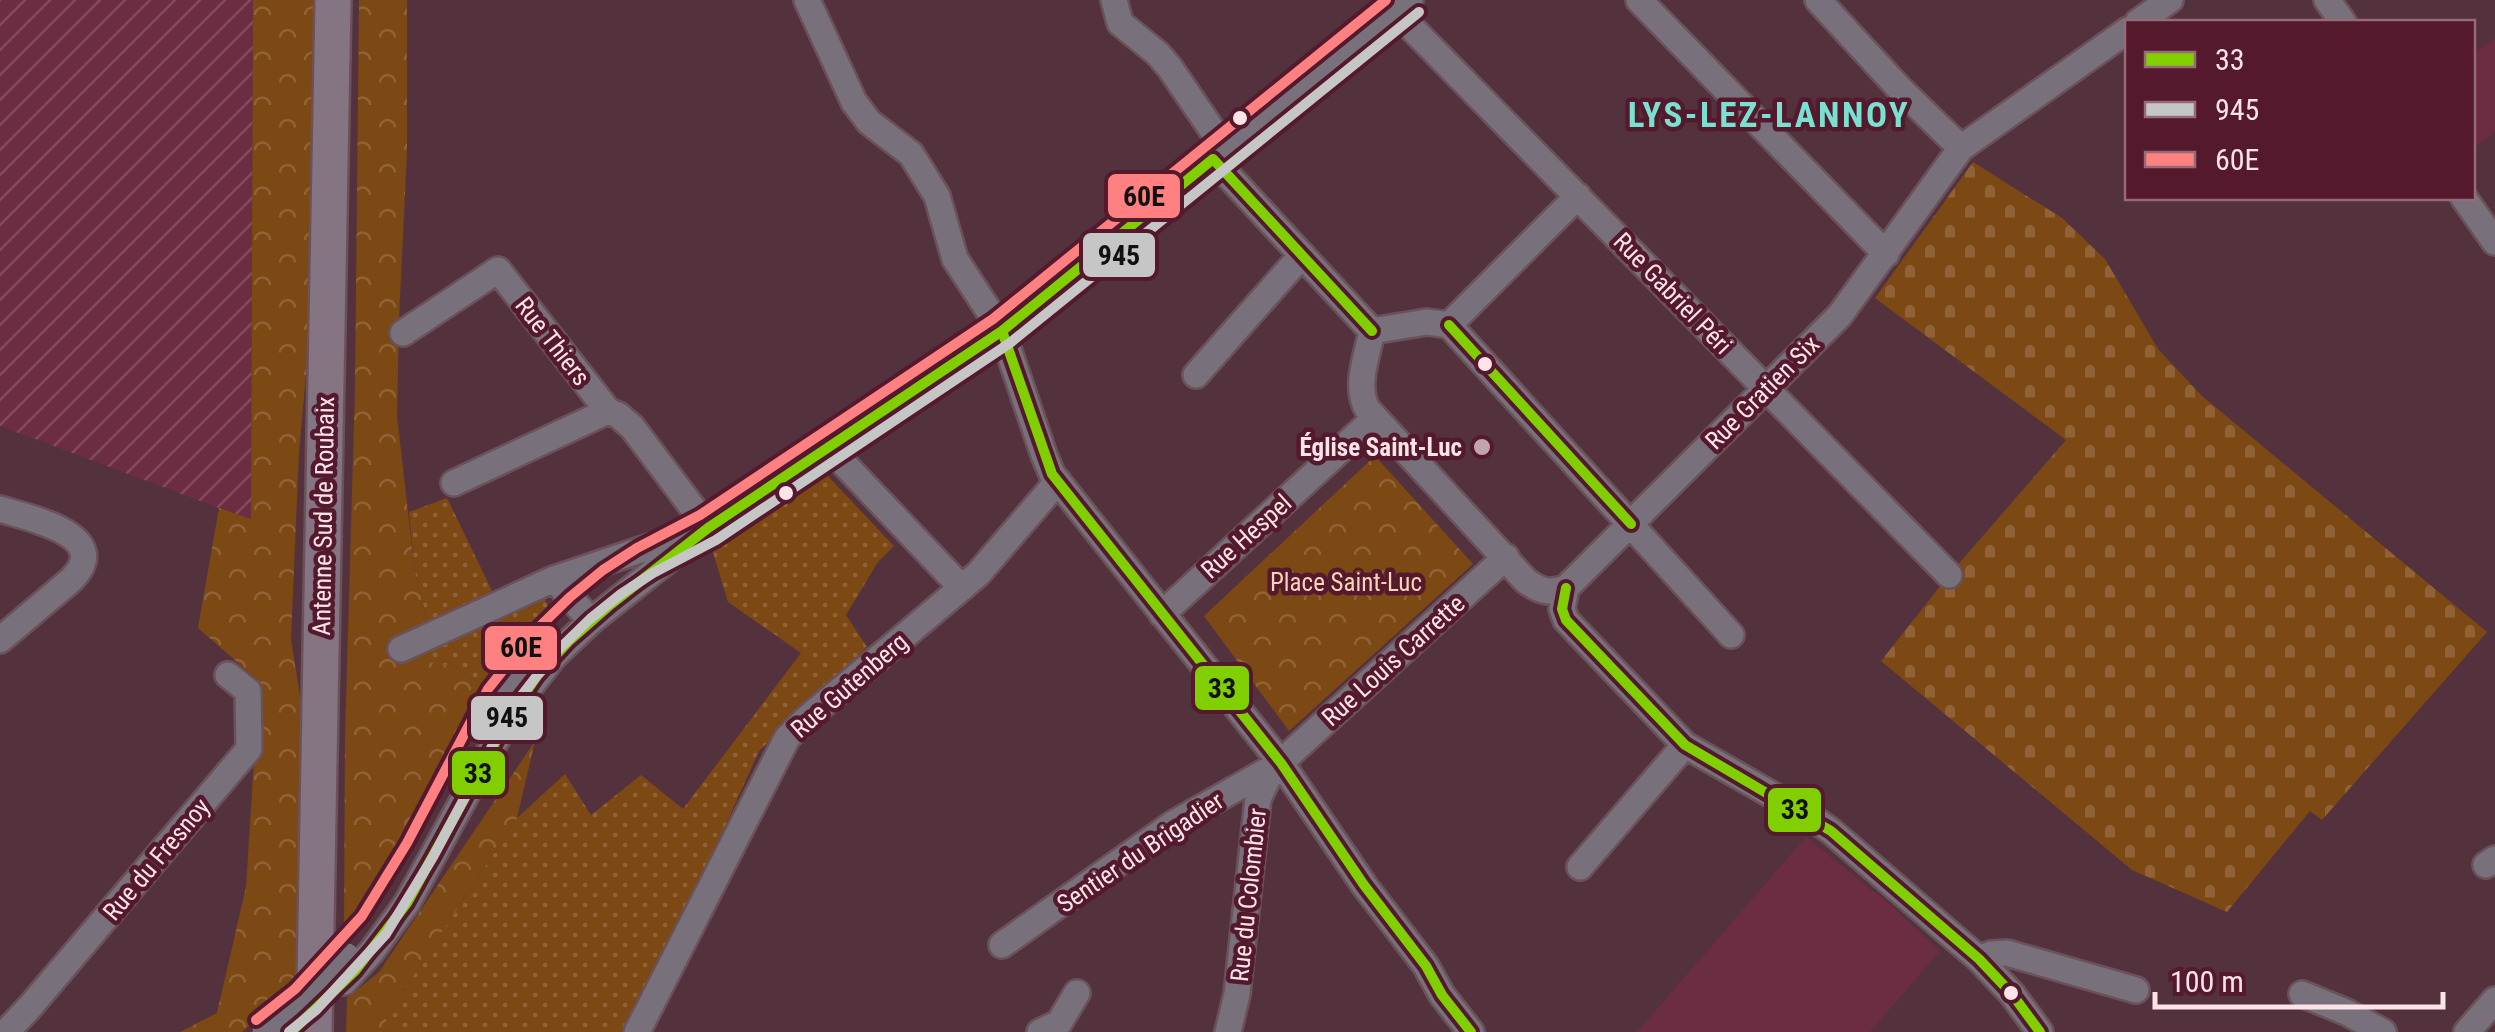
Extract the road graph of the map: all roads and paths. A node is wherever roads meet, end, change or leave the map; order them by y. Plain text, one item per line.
1 (333, 0) edge
2 (346, 0) edge
3 (807, 0) edge
4 (1114, 0) edge
5 (1638, 0) edge
6 (1818, 0) edge
7 (2170, 0) edge
8 (1403, 6) edge
9 (2141, 20) edge
10 (2125, 32) edge
11 (1962, 148) junction
12 (1219, 154) junction
13 (1578, 196) junction
14 (2465, 200) edge
15 (2495, 242) edge
16 (1886, 254) junction
17 (1302, 255) junction
18 (1449, 325) junction
19 (1002, 331) junction
20 (1372, 331) junction
21 (403, 333) dead end
22 (1196, 375) dead end
23 (1766, 387) junction
24 (608, 412) junction
25 (1375, 418) junction
26 (828, 447) junction
27 (1058, 481) junction
28 (454, 484) dead end
29 (0, 508) edge
30 (1631, 524) junction
31 (708, 528) junction
32 (1506, 556) junction
33 (1949, 575) dead end
34 (554, 578) junction
35 (962, 588) junction
36 (1566, 588) junction
37 (586, 614) junction
38 (1162, 614) junction
39 (1732, 635) dead end
40 (0, 640) edge
41 (401, 650) dead end
42 (228, 675) dead end
43 (1685, 746) junction
44 (1281, 764) junction
45 (1580, 867) dead end
46 (1002, 946) dead end
47 (1979, 959) junction
48 (346, 969) junction
49 (2136, 990) dead end
50 (1077, 992) dead end
51 (2302, 994) dead end
52 (2495, 1000) edge
53 (6, 1032) edge
54 (265, 1032) edge
55 (291, 1032) edge
56 (314, 1032) edge
57 (328, 1032) edge
58 (636, 1032) edge
59 (1040, 1032) edge
60 (1228, 1032) edge
61 (1470, 1032) edge
62 (2040, 1032) edge
63 (2383, 1032) edge
64 (2467, 1032) edge

1 - 56 highway, Antenne Sud de Roubaix
2 - 57 highway, Antenne Sud de Roubaix
3 - 19 street
4 - 12 street
5 - 16 street
6 - 11 street
7 - 9 street
8 - 12 street
8 - 13 street, Rue Gabriel Péri
10 - 11 street, Rue Gratien Six
11 - 16 street, Rue Gratien Six
12 - 17 street
12 - 19 street
13 - 18 street
13 - 23 street, Rue Gabriel Péri
14 - 15 street
16 - 23 street, Rue Gratien Six
17 - 20 street
17 - 22 street
18 - 20 street
18 - 30 street
19 - 26 street
19 - 27 street
20 - 25 street
21 - 24 street, Rue Thiers
23 - 30 street, Rue Gratien Six
23 - 33 street, Rue Gabriel Péri
24 - 28 street, Rue Thiers
24 - 31 street, Rue Thiers
25 - 32 street
25 - 38 street, Rue Hespel
26 - 31 street
26 - 35 street
27 - 35 street, Rue Gutenberg
27 - 38 street
29 - 40 street
30 - 36 street, Rue Gratien Six
30 - 39 street
31 - 34 street
31 - 37 street
32 - 36 street
32 - 44 street, Rue Louis Carrette
34 - 37 street
34 - 41 street
35 - 58 street, Rue Gutenberg
36 - 43 street
37 - 48 street
38 - 44 street
42 - 53 street, Rue du Fresnoy
43 - 45 street
43 - 47 street
44 - 46 street, Sentier du Brigadier
44 - 60 street, Rue du Colombier
44 - 61 street
47 - 49 street
47 - 62 street
48 - 54 street, bridge
48 - 55 street
50 - 59 street
51 - 63 street
52 - 64 street

